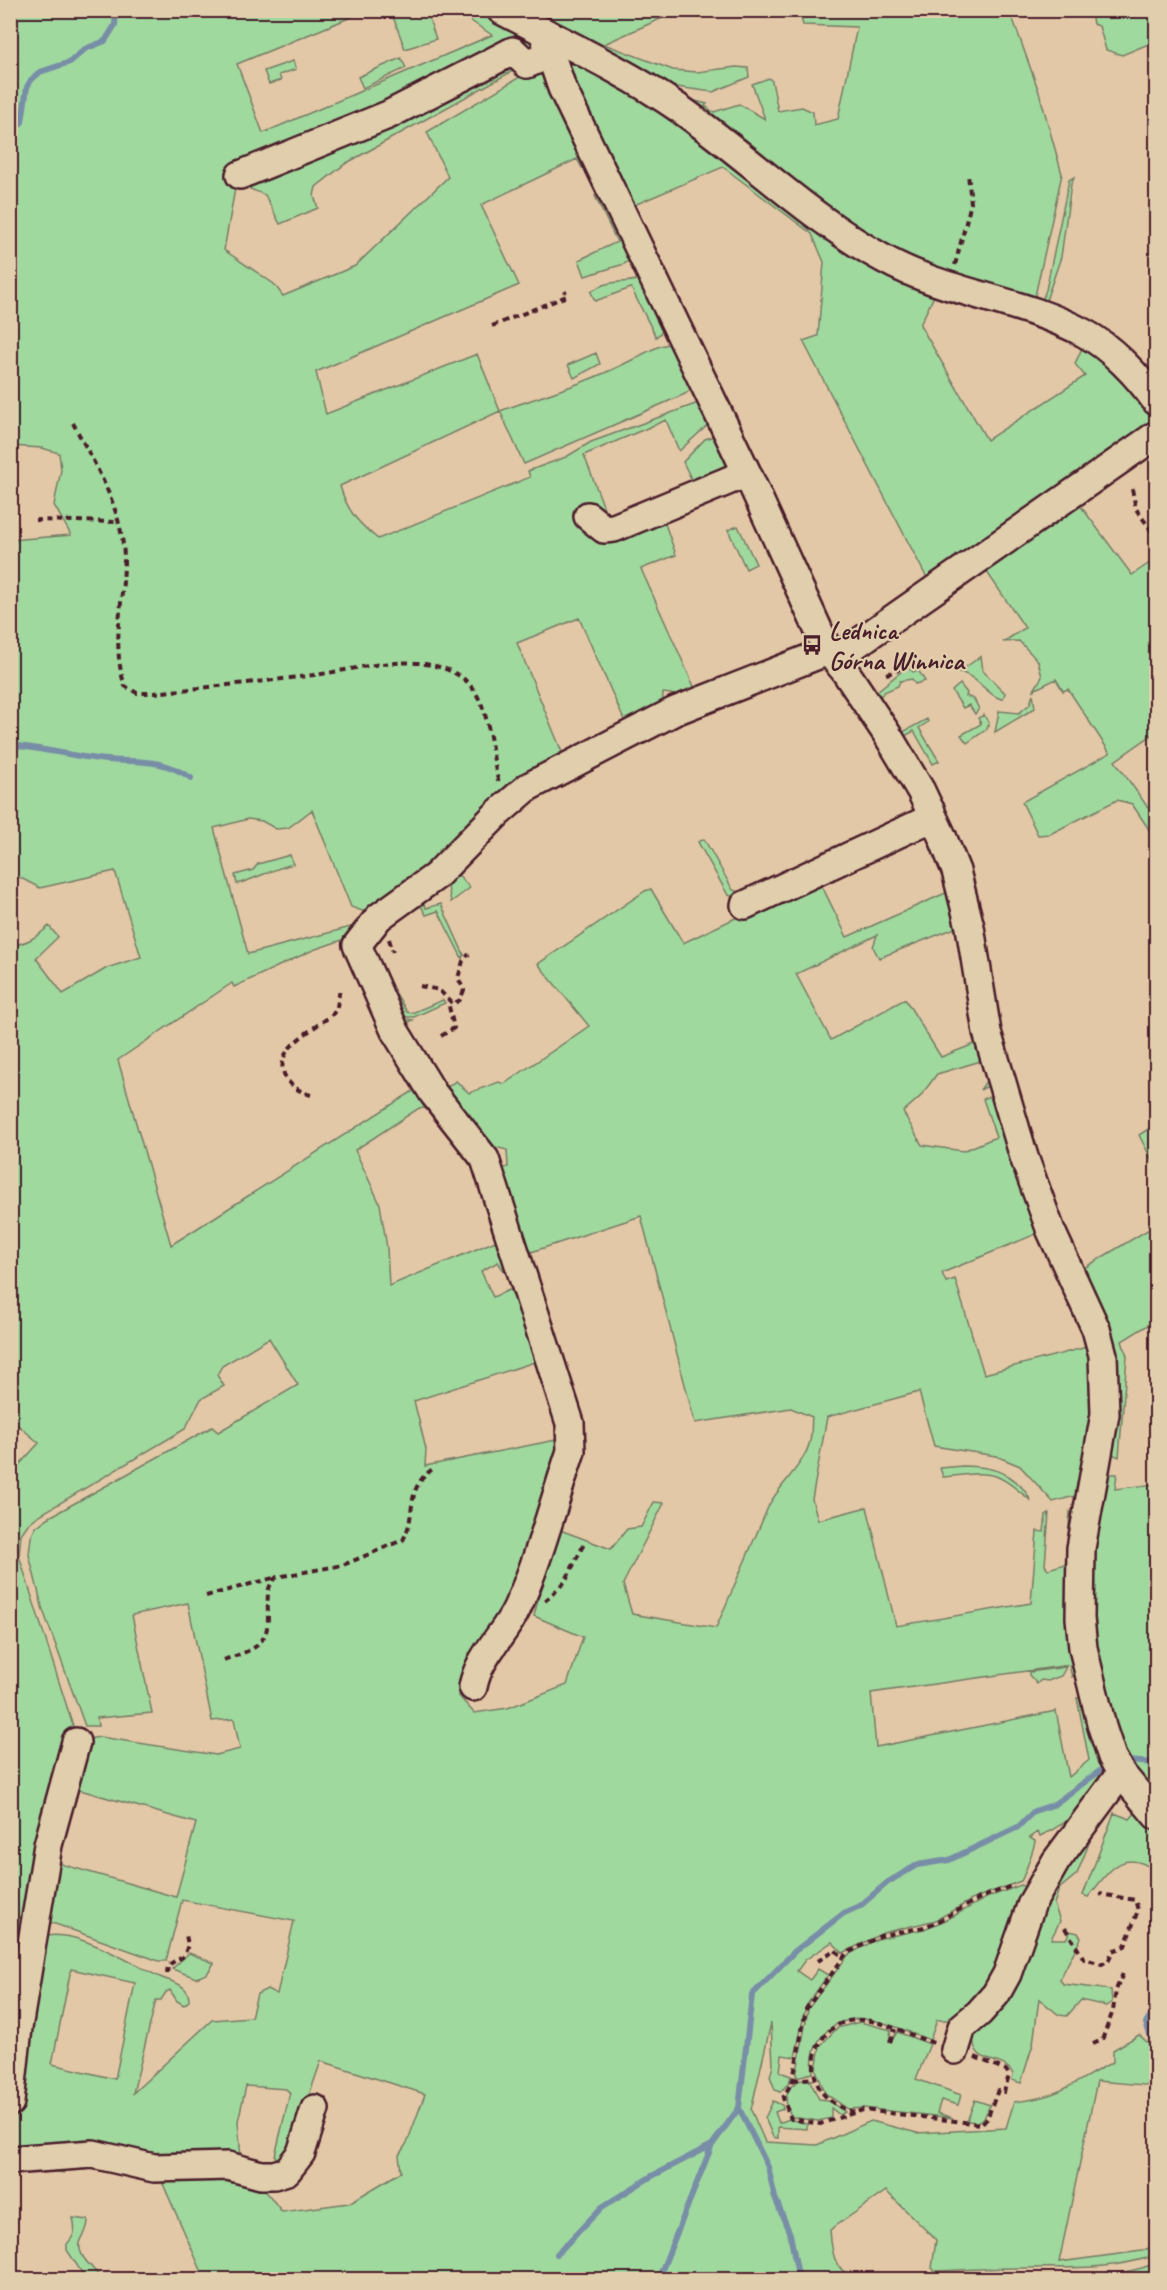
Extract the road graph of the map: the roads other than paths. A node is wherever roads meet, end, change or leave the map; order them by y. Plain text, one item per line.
1 (501, 10) edge
2 (547, 43) junction
3 (240, 175) dead end
4 (1156, 401) edge
5 (1156, 435) edge
6 (738, 476) junction
7 (588, 516) dead end
8 (757, 520) junction
9 (762, 555) dead end
10 (831, 655) junction
11 (931, 811) junction
12 (745, 905) dead end
13 (473, 1687) dead end
14 (76, 1742) dead end
15 (1121, 1773) junction
16 (1156, 1815) edge
17 (965, 2053) road end
18 (10, 2102) edge
19 (315, 2109) dead end
20 (10, 2160) edge

1 - 2 street
2 - 3 street
2 - 4 street
2 - 6 street
5 - 10 street
6 - 7 street
6 - 8 street
8 - 9 street
8 - 10 street
10 - 11 street
10 - 13 street
11 - 12 street
11 - 15 street
14 - 18 street
15 - 16 street
15 - 17 street
19 - 20 street

